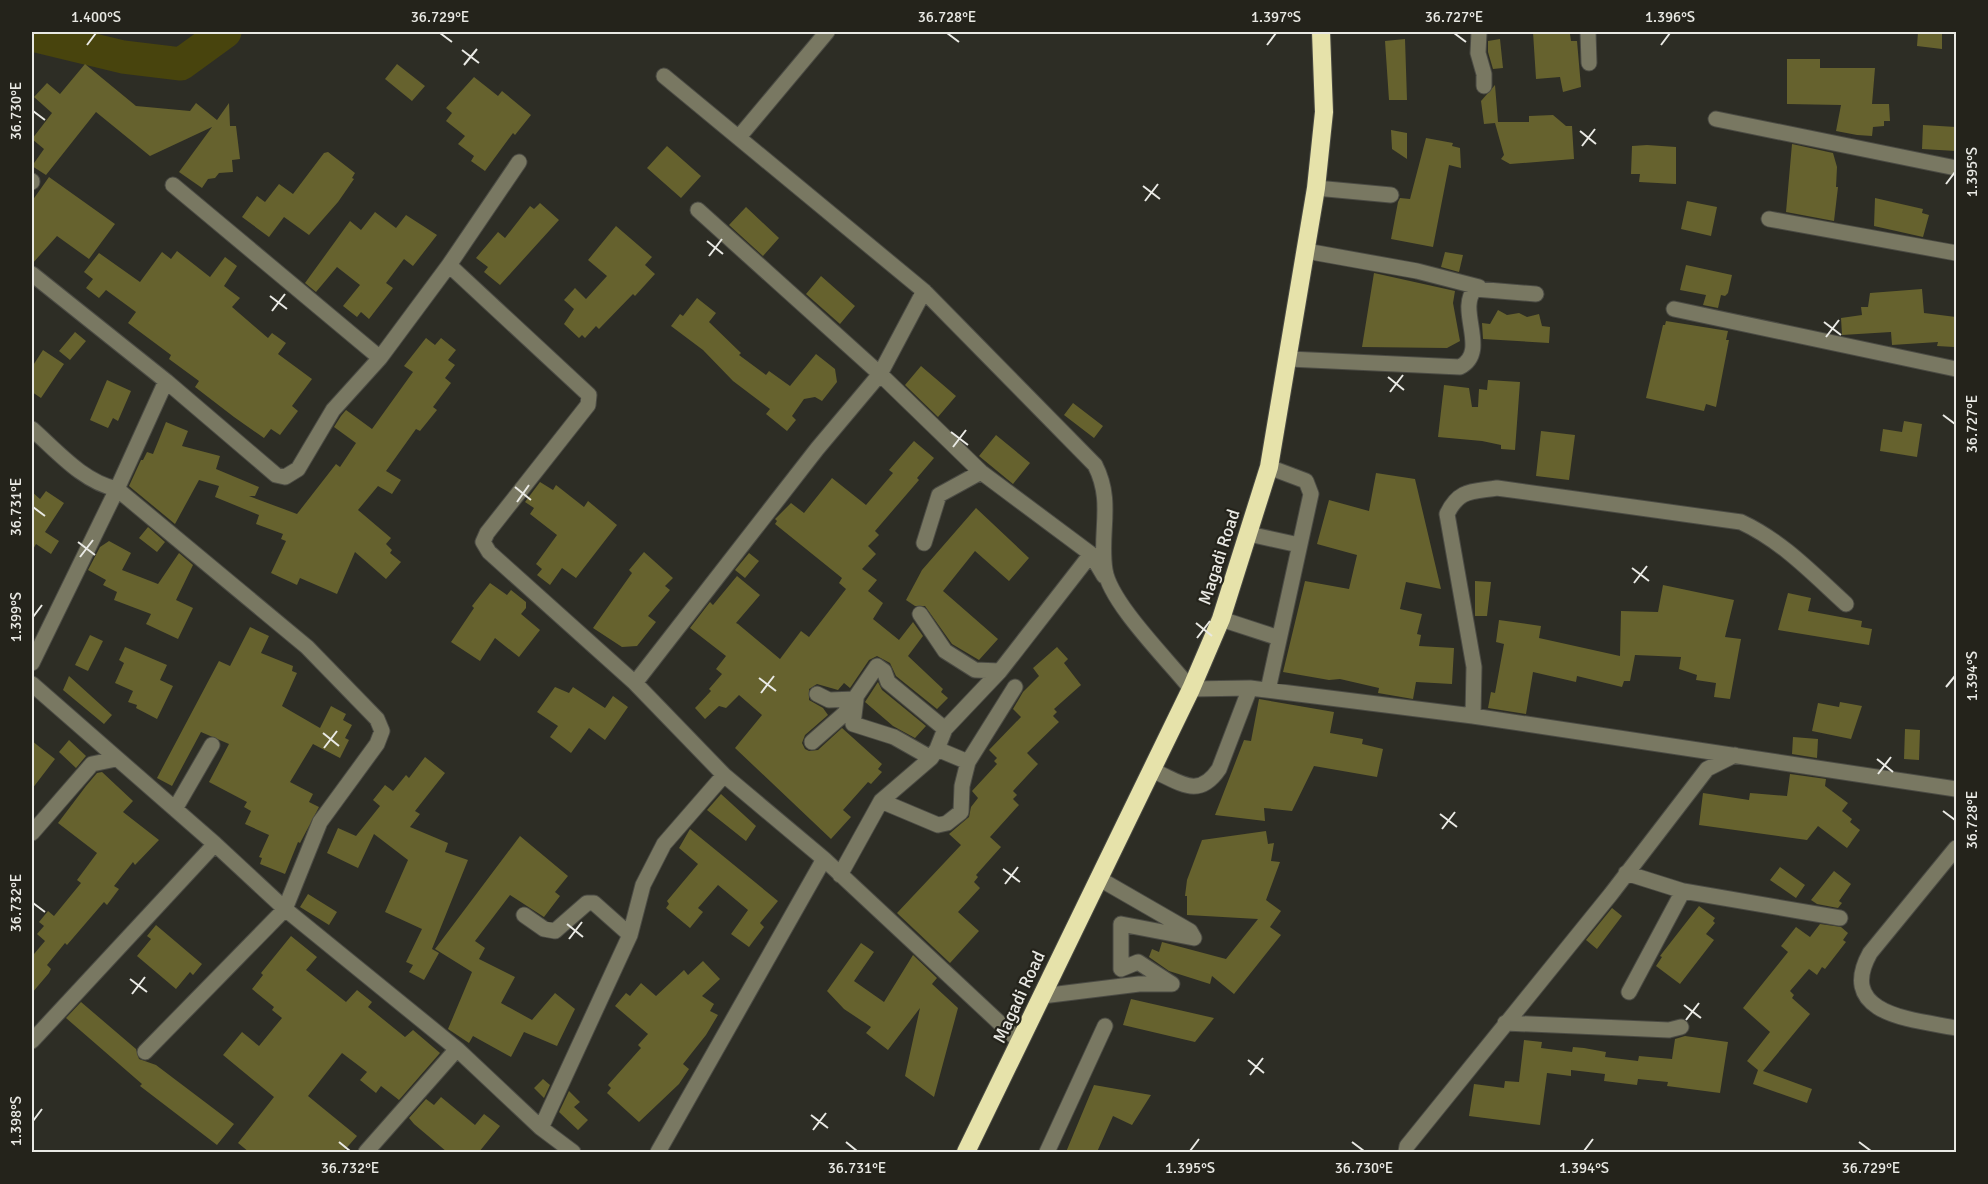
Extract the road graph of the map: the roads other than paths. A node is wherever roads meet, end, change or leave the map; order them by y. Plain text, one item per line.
1 (827, 32) edge
2 (1320, 32) edge
3 (1479, 32) edge
4 (1588, 32) edge
5 (1589, 63) dead end
6 (664, 76) dead end
7 (1484, 86) dead end
8 (1716, 119) dead end
9 (739, 137) junction
10 (519, 162) dead end
11 (1956, 168) edge
12 (173, 186) dead end
13 (1316, 188) junction
14 (1391, 195) dead end
15 (698, 210) dead end
16 (1769, 219) dead end
17 (1306, 251) junction
18 (1956, 253) edge
19 (449, 265) junction
20 (32, 274) edge
21 (1479, 287) junction
22 (924, 291) junction
23 (1536, 294) dead end
24 (1674, 309) dead end
25 (380, 358) junction
26 (1289, 359) junction
27 (1956, 369) edge
28 (880, 374) junction
29 (166, 381) junction
30 (32, 429) edge
31 (1269, 467) junction
32 (981, 472) junction
33 (117, 489) junction
34 (1249, 534) junction
35 (924, 543) dead end
36 (1299, 545) junction
37 (1091, 554) junction
38 (1108, 584) junction
39 (1846, 604) dead end
40 (920, 614) dead end
41 (1221, 619) junction
42 (1279, 638) junction
43 (32, 663) edge
44 (1000, 671) junction
45 (636, 683) junction
46 (32, 684) edge
47 (1015, 687) dead end
48 (1250, 688) junction
49 (1191, 689) junction
50 (1268, 690) junction
51 (817, 694) dead end
52 (856, 699) junction
53 (1473, 716) junction
54 (945, 729) junction
55 (812, 742) dead end
56 (212, 745) dead end
57 (934, 754) junction
58 (1735, 755) junction
59 (116, 759) junction
60 (968, 762) junction
61 (1152, 770) junction
62 (724, 775) junction
63 (1956, 789) edge
64 (881, 801) junction
65 (175, 809) junction
66 (32, 833) edge
67 (215, 843) junction
68 (1956, 848) edge
69 (824, 859) junction
70 (1626, 873) junction
71 (840, 874) junction
72 (1098, 878) junction
73 (1683, 891) junction
74 (285, 909) junction
75 (524, 915) dead end
76 (1840, 918) dead end
77 (630, 935) junction
78 (1629, 992) dead end
79 (1042, 996) junction
80 (1505, 1023) junction
81 (1105, 1026) dead end
82 (1681, 1027) dead end
83 (1956, 1028) edge
84 (32, 1041) edge
85 (1020, 1042) junction
86 (457, 1049) junction
87 (145, 1052) dead end
88 (541, 1128) junction
89 (366, 1152) edge
90 (573, 1152) edge
91 (658, 1152) edge
92 (966, 1152) edge
93 (1047, 1152) edge
94 (1406, 1152) edge

1 - 9 street
2 - 13 highway, Magadi Road
3 - 7 street
4 - 5 street
6 - 9 street
8 - 11 street
9 - 22 street
10 - 19 street
12 - 25 street
13 - 14 street
13 - 17 highway, Magadi Road
15 - 28 street
16 - 18 street
17 - 21 street
17 - 26 highway, Magadi Road
19 - 25 street
19 - 45 street
20 - 29 street
21 - 23 street
21 - 26 street
22 - 28 street
22 - 38 street
24 - 27 street
25 - 29 street
26 - 31 highway, Magadi Road
28 - 32 street
28 - 45 street
29 - 33 street
30 - 33 street
31 - 34 highway, Magadi Road
31 - 36 street
32 - 35 street
32 - 37 street
33 - 43 street
33 - 74 street
34 - 36 street
34 - 41 highway, Magadi Road
36 - 42 street
37 - 38 street
37 - 44 street
38 - 49 street
39 - 53 street
40 - 44 street
41 - 42 street
41 - 49 highway, Magadi Road
42 - 50 street
44 - 54 street
45 - 62 street
46 - 59 street
47 - 60 street
48 - 49 street
48 - 50 street
48 - 61 street
49 - 61 highway, Magadi Road
50 - 53 street
51 - 52 street
52 - 54 street
52 - 55 street
52 - 57 street
53 - 58 street
54 - 57 street
56 - 65 street
57 - 60 street
57 - 64 street
58 - 63 street
58 - 70 street
59 - 65 street
59 - 66 street
60 - 64 street
61 - 72 highway, Magadi Road
62 - 69 street
62 - 77 street
64 - 71 street
65 - 67 street
67 - 74 street
67 - 84 street
68 - 83 street
69 - 71 street
69 - 91 street
70 - 73 street
70 - 80 street
71 - 85 street
72 - 79 highway, Magadi Road
72 - 79 street
73 - 76 street
73 - 78 street
74 - 86 street
74 - 87 street
75 - 77 street
77 - 88 street
79 - 85 highway, Magadi Road
80 - 82 street
80 - 94 street
81 - 93 street
85 - 92 highway, Magadi Road
86 - 88 street
86 - 89 street
88 - 90 street

